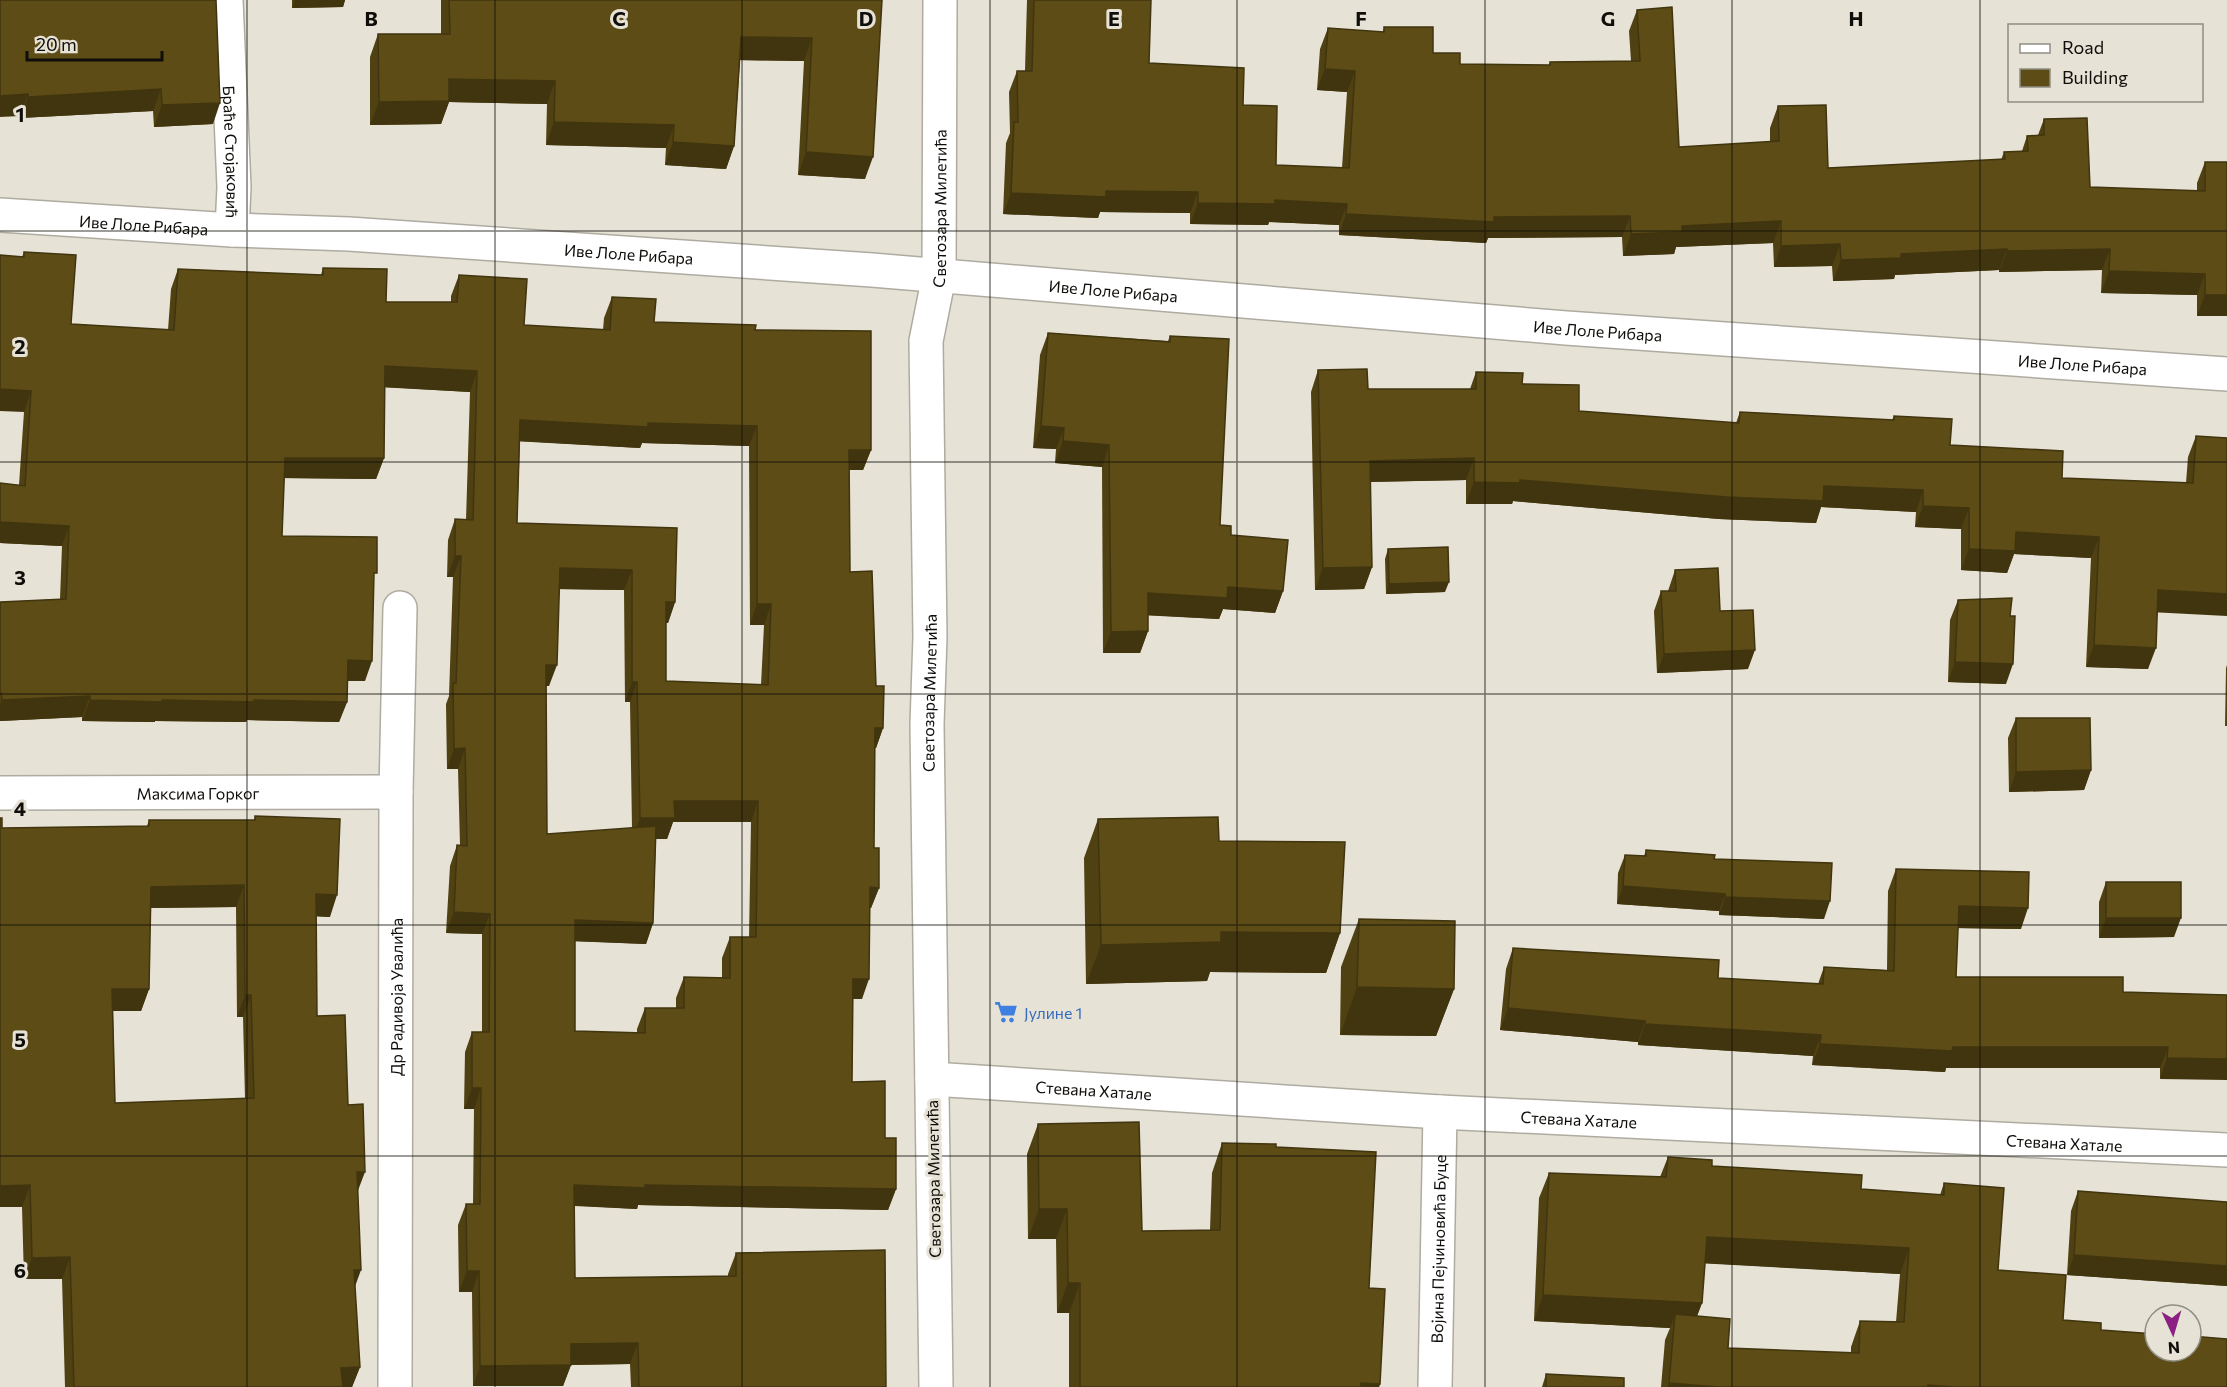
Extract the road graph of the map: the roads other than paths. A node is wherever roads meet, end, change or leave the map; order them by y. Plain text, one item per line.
1 (226, 0) edge
2 (940, 0) edge
3 (0, 215) edge
4 (232, 230) junction
5 (939, 276) junction
6 (2227, 374) edge
7 (400, 608) dead end
8 (396, 792) junction
9 (0, 793) edge
10 (932, 1079) junction
11 (1440, 1112) junction
12 (2227, 1150) edge
13 (394, 1387) edge
14 (936, 1387) edge
15 (1435, 1387) edge

1 - 4 street, Браће Стојаковић
2 - 5 street, Светозара Милетића
3 - 4 street, Иве Лоле Рибара
4 - 5 street, Иве Лоле Рибара
5 - 6 street, Иве Лоле Рибара
5 - 10 street, Светозара Милетића
7 - 8 street, Др Радивоја Увалића
8 - 9 street, Максима Горког
8 - 13 street, Др Радивоја Увалића
10 - 11 street, Стевана Хатале
10 - 14 street, Светозара Милетића
11 - 12 street, Стевана Хатале
11 - 15 street, Војина Пејчиновића Буце

